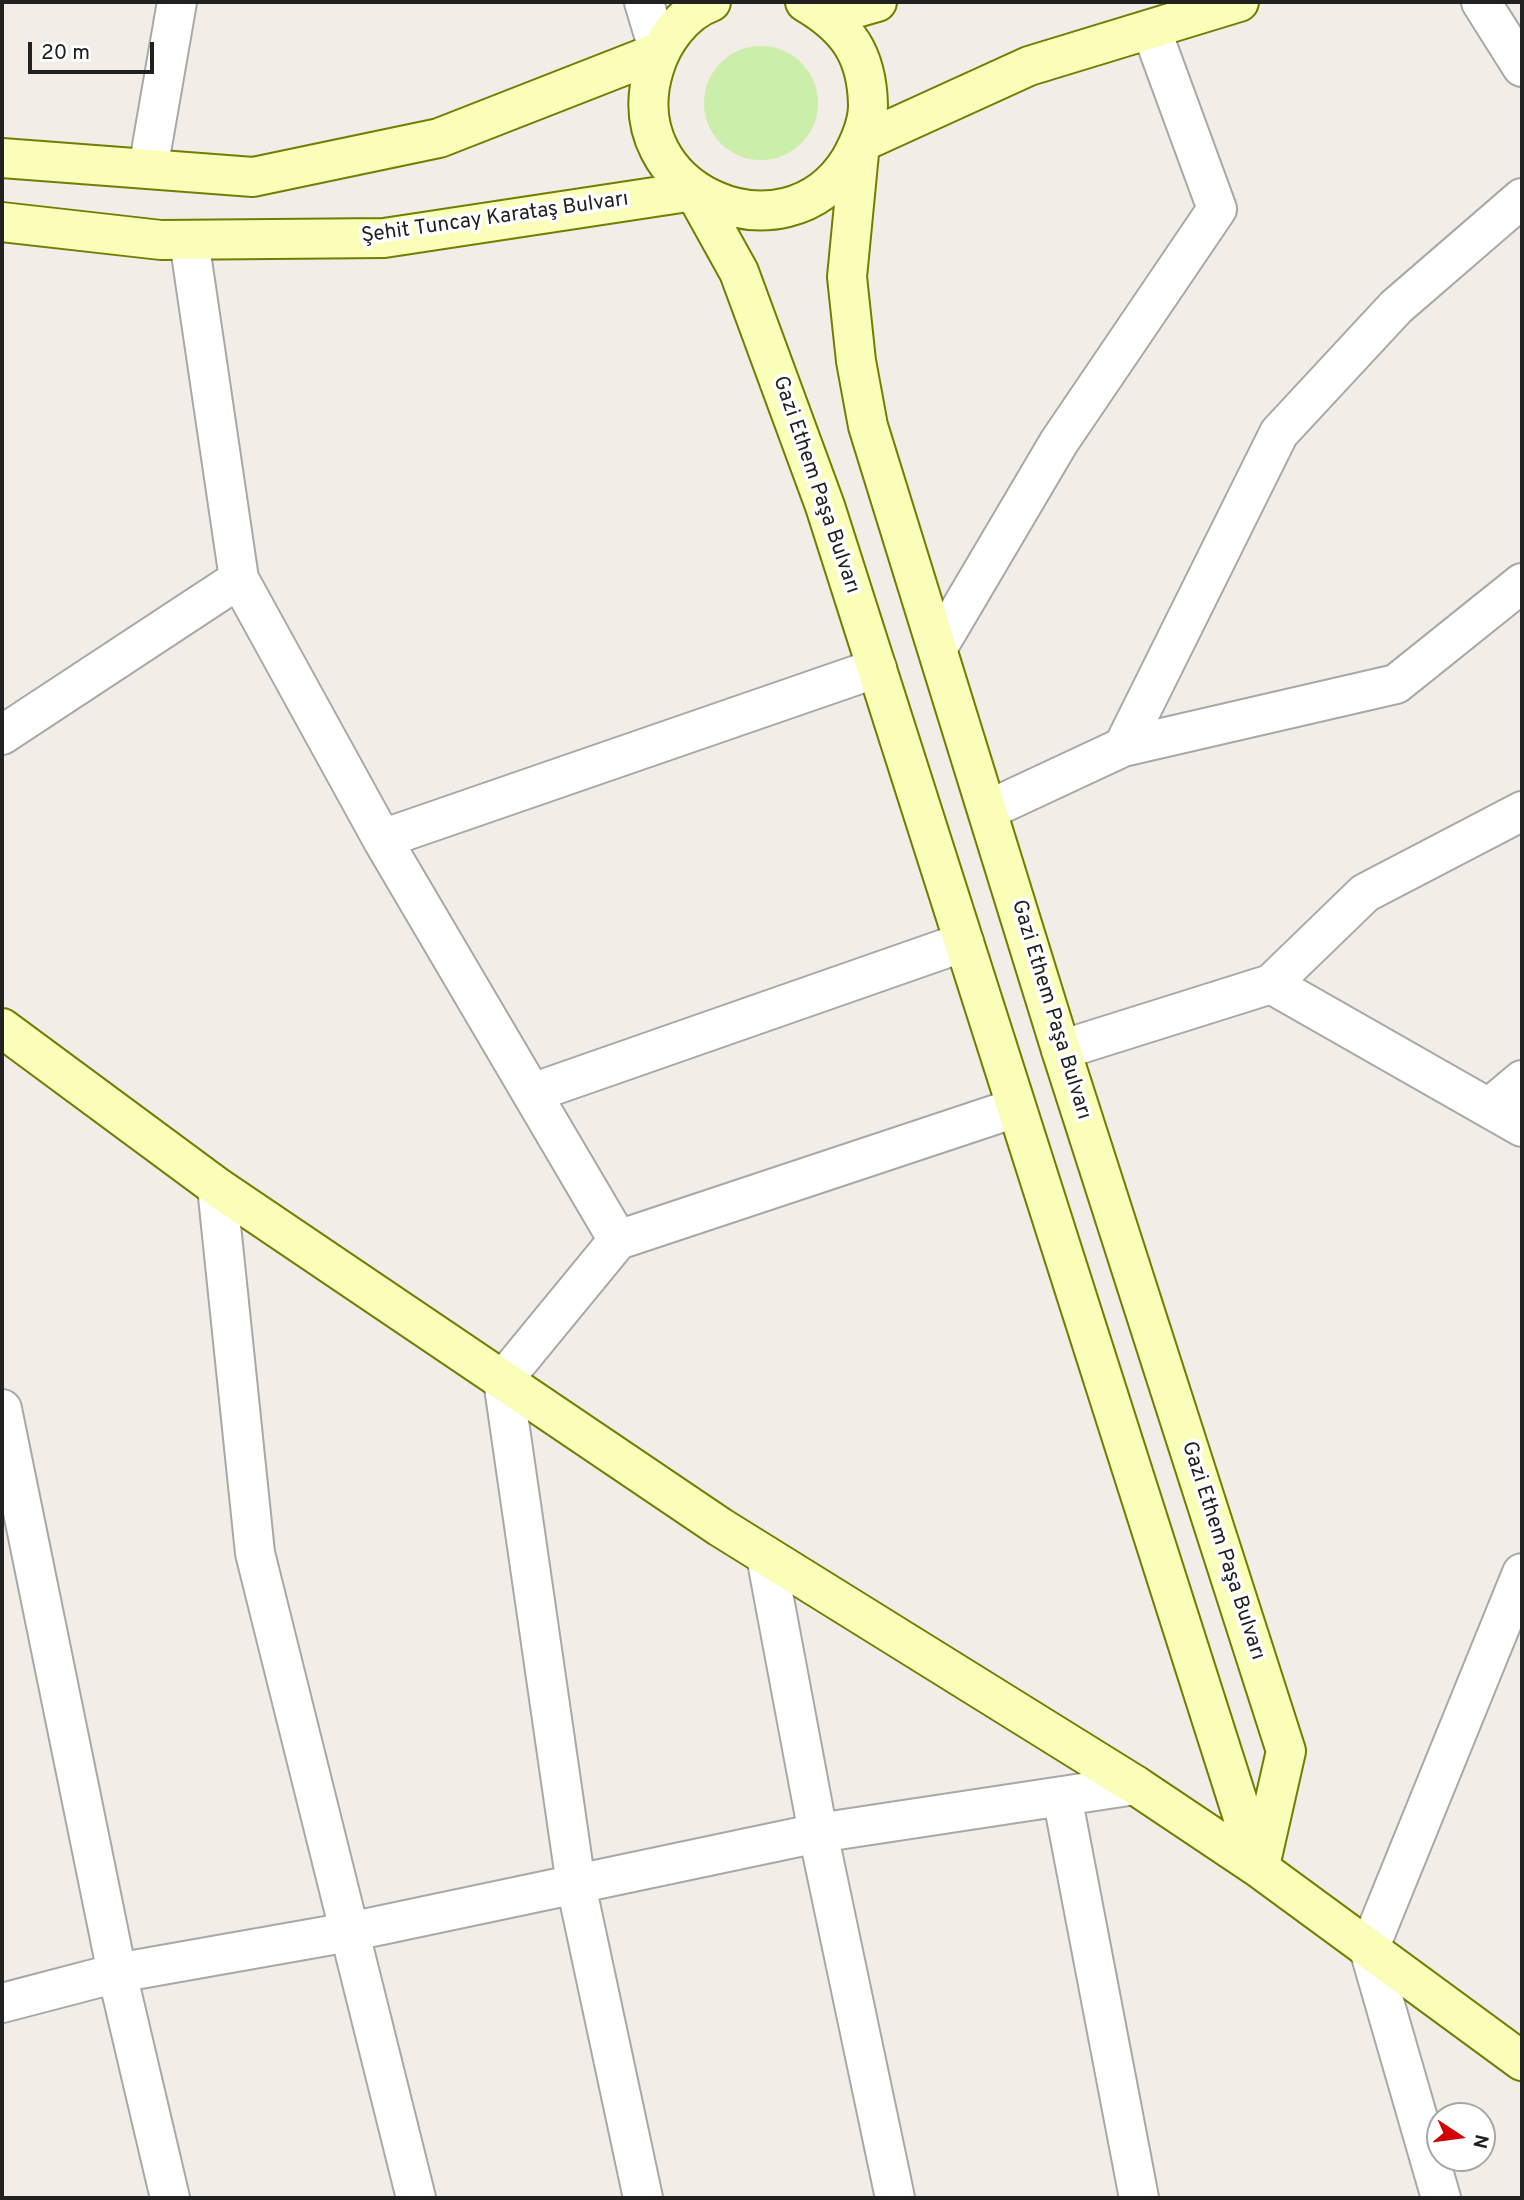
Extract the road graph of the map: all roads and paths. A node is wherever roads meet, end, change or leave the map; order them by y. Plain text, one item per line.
1 (177, 2) edge
2 (644, 2) edge
3 (711, 2) edge
4 (877, 2) edge
5 (1239, 2) edge
6 (1481, 2) edge
7 (817, 9) edge
8 (1151, 29) junction
9 (659, 52) junction
10 (1522, 68) edge
11 (860, 143) junction
12 (2, 158) edge
13 (148, 169) junction
14 (694, 191) junction
15 (1522, 198) edge
16 (2, 222) edge
17 (189, 240) junction
18 (239, 579) junction
19 (1522, 583) edge
20 (938, 647) junction
21 (877, 668) junction
22 (2, 736) edge
23 (1123, 747) junction
24 (988, 810) junction
25 (1522, 811) edge
26 (382, 839) junction
27 (964, 942) junction
28 (1271, 984) junction
29 (2, 1028) edge
30 (1061, 1050) junction
31 (1522, 1080) edge
32 (532, 1093) junction
33 (1490, 1107) junction
34 (1016, 1108) junction
35 (1522, 1127) edge
36 (217, 1187) junction
37 (618, 1240) junction
38 (503, 1380) junction
39 (2, 1409) edge
40 (766, 1556) junction
41 (1522, 1573) edge
42 (1135, 1785) junction
43 (1062, 1796) junction
44 (818, 1833) junction
45 (1259, 1868) junction
46 (576, 1885) junction
47 (349, 1932) junction
48 (1370, 1949) junction
49 (117, 1973) junction
50 (2, 2003) edge
51 (1522, 2061) edge
52 (170, 2198) edge
53 (416, 2198) edge
54 (643, 2198) edge
55 (895, 2198) edge
56 (1139, 2198) edge
57 (1441, 2198) edge

1 - 13 street
2 - 9 street
3 - 9 main road
4 - 7 main road
5 - 8 main road
6 - 10 street
7 - 11 main road
8 - 11 main road
8 - 20 street
9 - 13 main road
9 - 14 main road
11 - 14 main road
11 - 20 main road, Gazi Ethem Paşa Bulvarı
12 - 13 main road
14 - 17 main road, Şehit Tuncay Karataş Bulvarı
14 - 21 main road, Gazi Ethem Paşa Bulvarı
15 - 23 street
16 - 17 main road, Şehit Tuncay Karataş Bulvarı
17 - 18 street
18 - 22 street
18 - 26 street
19 - 23 street
20 - 24 main road, Gazi Ethem Paşa Bulvarı
21 - 26 street
21 - 27 main road, Gazi Ethem Paşa Bulvarı
23 - 24 street
24 - 30 main road, Gazi Ethem Paşa Bulvarı
25 - 28 street
26 - 32 street
27 - 32 street
27 - 34 main road, Gazi Ethem Paşa Bulvarı
28 - 30 street
28 - 33 street
29 - 36 main road
30 - 45 main road, Gazi Ethem Paşa Bulvarı
31 - 33 street
32 - 37 street
33 - 35 street
34 - 37 street
34 - 45 main road, Gazi Ethem Paşa Bulvarı
36 - 38 main road
36 - 47 street
37 - 38 street
38 - 40 main road
38 - 46 street
39 - 49 street
40 - 42 main road
40 - 44 street
41 - 48 street
42 - 43 street
42 - 45 main road
43 - 44 street
43 - 56 street
44 - 46 street
44 - 55 street
45 - 48 main road
46 - 47 street
46 - 54 street
47 - 49 street
47 - 53 street
48 - 51 main road
48 - 57 street
49 - 50 street
49 - 52 street

